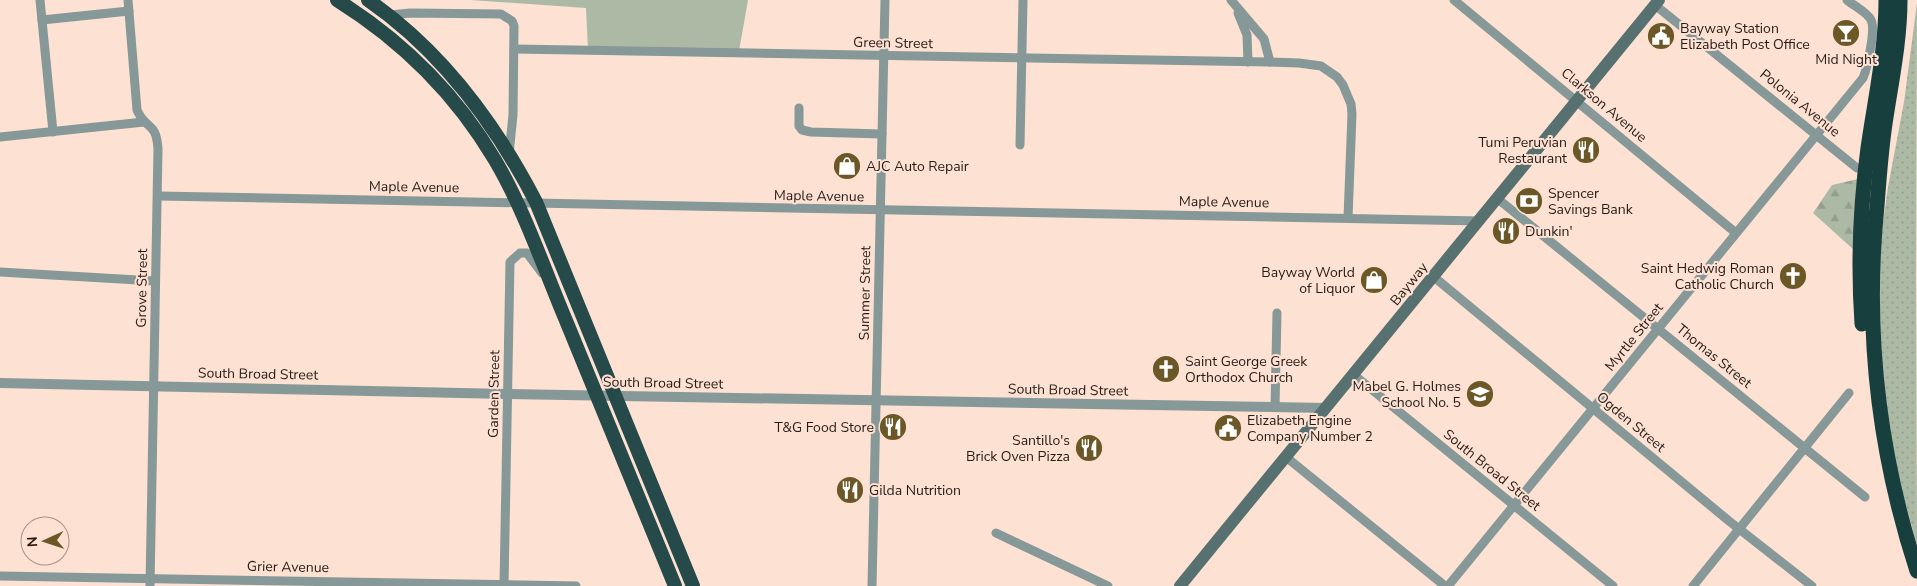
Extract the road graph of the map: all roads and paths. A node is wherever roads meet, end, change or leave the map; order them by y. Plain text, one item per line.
1 (40, 0) edge
2 (128, 0) edge
3 (337, 0) edge
4 (368, 0) edge
5 (885, 0) edge
6 (1023, 0) edge
7 (1847, 0) edge
8 (1886, 0) edge
9 (1900, 0) edge
10 (1910, 0) edge
11 (1456, 1) edge
12 (1232, 2) edge
13 (1657, 2) edge
14 (129, 11) junction
15 (390, 15) junction
16 (42, 20) junction
17 (515, 49) junction
18 (883, 56) junction
19 (1023, 59) junction
20 (1248, 62) junction
21 (1270, 62) junction
22 (1577, 100) junction
23 (799, 108) dead end
24 (144, 122) junction
25 (53, 132) junction
26 (882, 134) junction
27 (1816, 134) junction
28 (0, 137) edge
29 (1020, 145) dead end
30 (510, 154) junction
31 (1856, 168) dead end
32 (1879, 188) junction
33 (158, 196) junction
34 (1498, 199) junction
35 (517, 202) junction
36 (536, 202) junction
37 (881, 211) junction
38 (1348, 218) junction
39 (1480, 221) junction
40 (1736, 233) junction
41 (0, 272) edge
42 (1434, 277) junction
43 (155, 281) junction
44 (551, 284) junction
45 (1277, 313) dead end
46 (1659, 328) junction
47 (1354, 375) junction
48 (0, 384) edge
49 (154, 386) junction
50 (508, 394) junction
51 (1850, 394) dead end
52 (598, 396) junction
53 (615, 396) junction
54 (877, 400) junction
55 (1275, 407) junction
56 (1326, 408) junction
57 (1593, 408) junction
58 (1883, 438) junction
59 (1805, 448) junction
60 (1286, 457) junction
61 (1865, 497) dead end
62 (1514, 505) junction
63 (1739, 529) junction
64 (996, 533) dead end
65 (1917, 571) edge
66 (0, 576) edge
67 (150, 582) edge
68 (504, 585) edge
69 (576, 586) edge
70 (674, 586) edge
71 (693, 586) edge
72 (872, 586) edge
73 (1108, 586) edge
74 (1180, 586) edge
75 (1446, 586) edge
76 (1613, 586) edge
77 (1693, 586) edge
78 (1812, 586) edge

1 - 16 street
2 - 14 street, Grove Street
3 - 35 highway
4 - 15 highway
5 - 18 street, Summer Street
6 - 19 street
7 - 27 street, Myrtle Street
8 - 58 highway
9 - 32 highway
10 - 32 highway
11 - 22 street, Clarkson Avenue
12 - 20 street
12 - 21 street
13 - 22 main road, Bayway
13 - 27 street, Polonia Avenue
14 - 16 street
14 - 24 street, Grove Street
15 - 17 street
15 - 30 highway
16 - 25 street
17 - 18 street, Green Street
17 - 30 street
18 - 19 street, Green Street
18 - 26 street, Summer Street
19 - 20 street, Green Street
19 - 29 street
20 - 21 street, Green Street
21 - 38 street, Green Street
22 - 34 main road, Bayway
22 - 40 street, Clarkson Avenue
23 - 26 street
24 - 25 street
24 - 33 street, Grove Street
25 - 28 street
26 - 37 street, Summer Street
27 - 31 street, Polonia Avenue
27 - 40 street, Myrtle Street
30 - 36 highway
32 - 58 highway
33 - 35 street, Maple Avenue
33 - 43 street, Grove Street
34 - 39 main road, Bayway
34 - 46 street, Thomas Street
35 - 36 street, Maple Avenue
35 - 44 highway
36 - 37 street, Maple Avenue
36 - 53 highway
37 - 38 street, Maple Avenue
37 - 54 street, Summer Street
38 - 39 street, Maple Avenue
39 - 42 main road, Bayway
40 - 46 street, Myrtle Street
41 - 43 street
42 - 47 main road, Bayway
42 - 57 street, Ogden Street
43 - 49 street, Grove Street
44 - 50 street, Garden Street
44 - 52 highway
45 - 55 street
46 - 57 street, Myrtle Street
46 - 59 street, Thomas Street
47 - 56 main road, Bayway
47 - 62 street, South Broad Street
48 - 49 street, South Broad Street
49 - 50 street, South Broad Street
49 - 67 street, Grove Street
50 - 52 street, South Broad Street
50 - 68 street, Garden Street
51 - 59 street
52 - 53 street, South Broad Street
52 - 70 highway
53 - 54 street, South Broad Street
53 - 71 highway
54 - 55 street, South Broad Street
54 - 72 street, Summer Street
55 - 56 street, South Broad Street
56 - 60 main road, Bayway
57 - 62 street, Myrtle Street
57 - 63 street, Ogden Street
58 - 65 highway
59 - 61 street, Thomas Street
59 - 63 street
60 - 74 main road, Bayway
60 - 75 street
62 - 75 street, Myrtle Street
62 - 76 street, South Broad Street
63 - 77 street
63 - 78 street, Ogden Street
64 - 73 street
66 - 67 street, Grier Avenue
67 - 68 street, Grier Avenue
68 - 69 street, Grier Avenue

